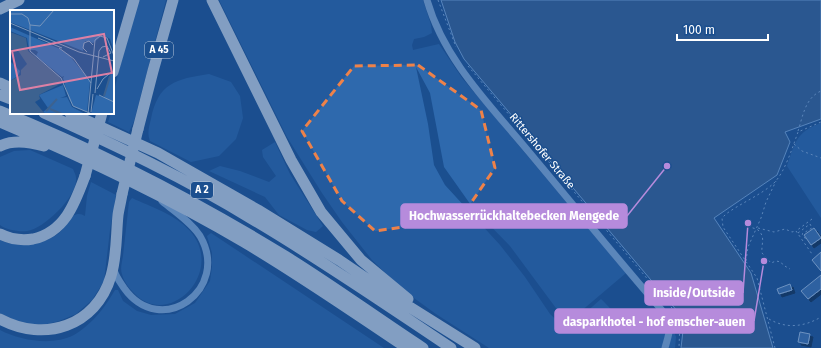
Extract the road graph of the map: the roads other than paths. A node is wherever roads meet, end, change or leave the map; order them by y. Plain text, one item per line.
1 (18, 0) edge
2 (134, 0) edge
3 (173, 0) edge
4 (212, 0) edge
5 (427, 0) edge
6 (0, 9) edge
7 (114, 69) edge
8 (0, 83) edge
9 (10, 88) edge
10 (0, 95) edge
11 (10, 99) edge
12 (0, 111) edge
13 (46, 114) edge
14 (72, 114) edge
15 (102, 114) edge
16 (0, 122) edge
17 (0, 146) edge
18 (83, 159) junction
19 (151, 192) junction
20 (0, 234) edge
21 (113, 266) junction
22 (426, 316) junction
23 (0, 319) edge
24 (407, 348) edge
25 (424, 348) edge
26 (451, 348) edge
27 (475, 348) edge
28 (665, 348) edge

1 - 6 highway
2 - 7 highway
3 - 21 highway, A 45, bridge
4 - 22 highway
5 - 28 street, Rittershofer Straße
8 - 9 highway
10 - 11 highway
12 - 25 highway, A 2
13 - 26 highway, A 2
14 - 22 highway
15 - 20 highway, bridge
16 - 18 highway
17 - 18 highway
18 - 19 highway
19 - 21 street
19 - 24 highway
21 - 23 highway
22 - 27 highway

